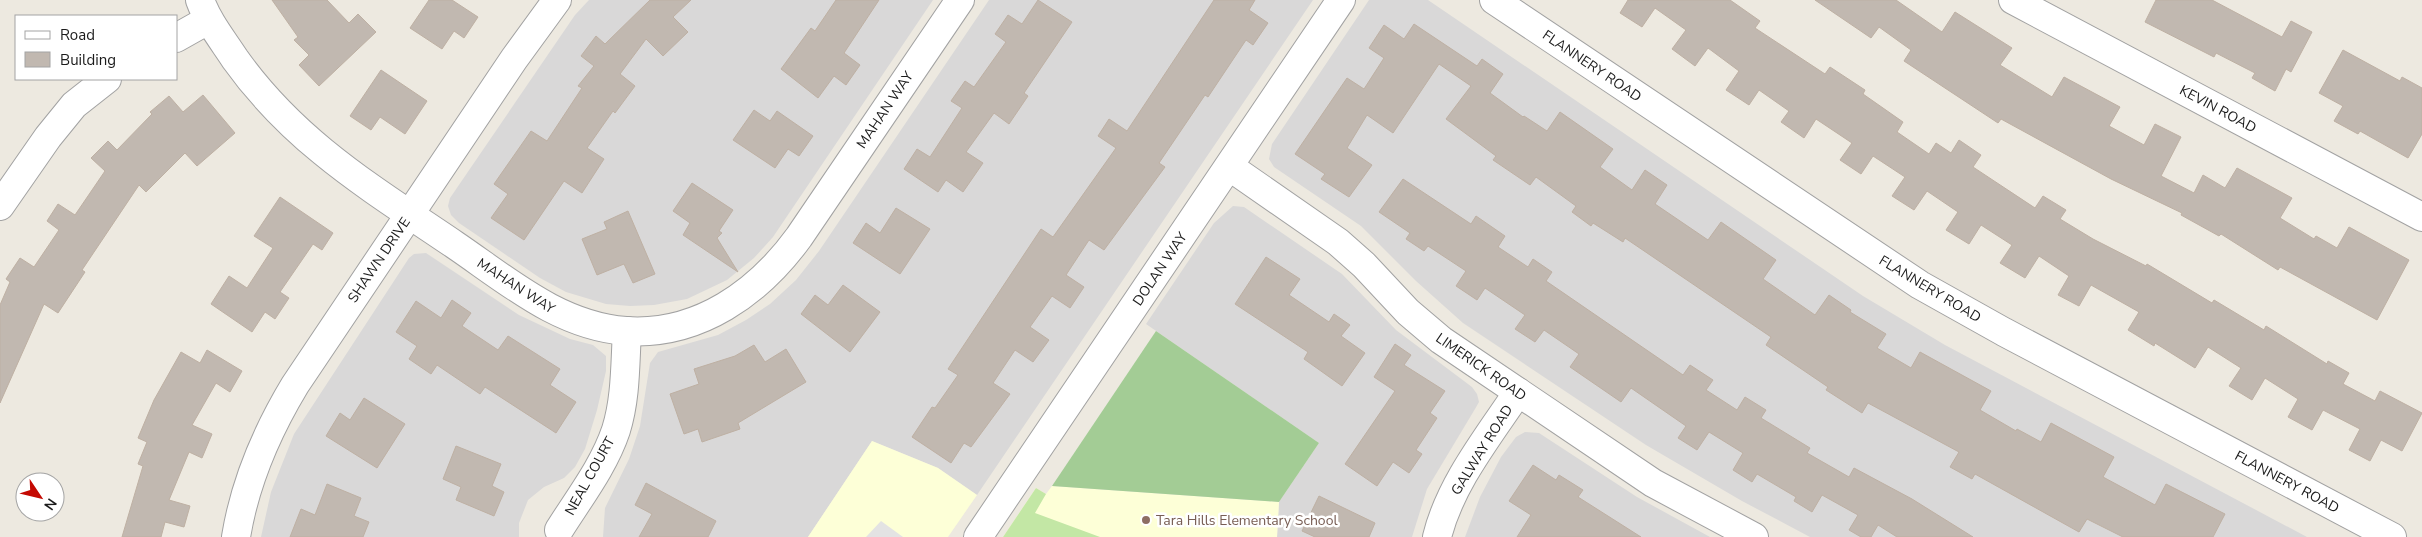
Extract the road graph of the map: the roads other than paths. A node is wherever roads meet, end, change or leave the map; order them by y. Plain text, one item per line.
1 (557, 0) edge
2 (960, 0) edge
3 (1341, 0) edge
4 (1494, 0) edge
5 (2014, 0) edge
6 (204, 10) edge
7 (178, 36) edge
8 (106, 80) edge
9 (1230, 167) junction
10 (0, 206) edge
11 (409, 214) junction
12 (2422, 217) edge
13 (627, 331) junction
14 (1518, 392) junction
15 (559, 530) dead end
16 (236, 537) edge
17 (978, 537) edge
18 (1437, 537) edge
19 (1754, 537) edge
20 (2392, 537) edge

1 - 11 street, SHAWN DRIVE
2 - 13 street, MAHAN WAY
3 - 9 street, DOLAN WAY
4 - 20 street, FLANNERY ROAD
5 - 12 street, KEVIN ROAD
6 - 7 street
6 - 11 street, MAHAN WAY
8 - 10 street
9 - 14 street, LIMERICK ROAD
9 - 17 street, DOLAN WAY
11 - 13 street, MAHAN WAY
11 - 16 street, SHAWN DRIVE
13 - 15 street, NEAL COURT
14 - 18 street, GALWAY ROAD
14 - 19 street, LIMERICK ROAD

